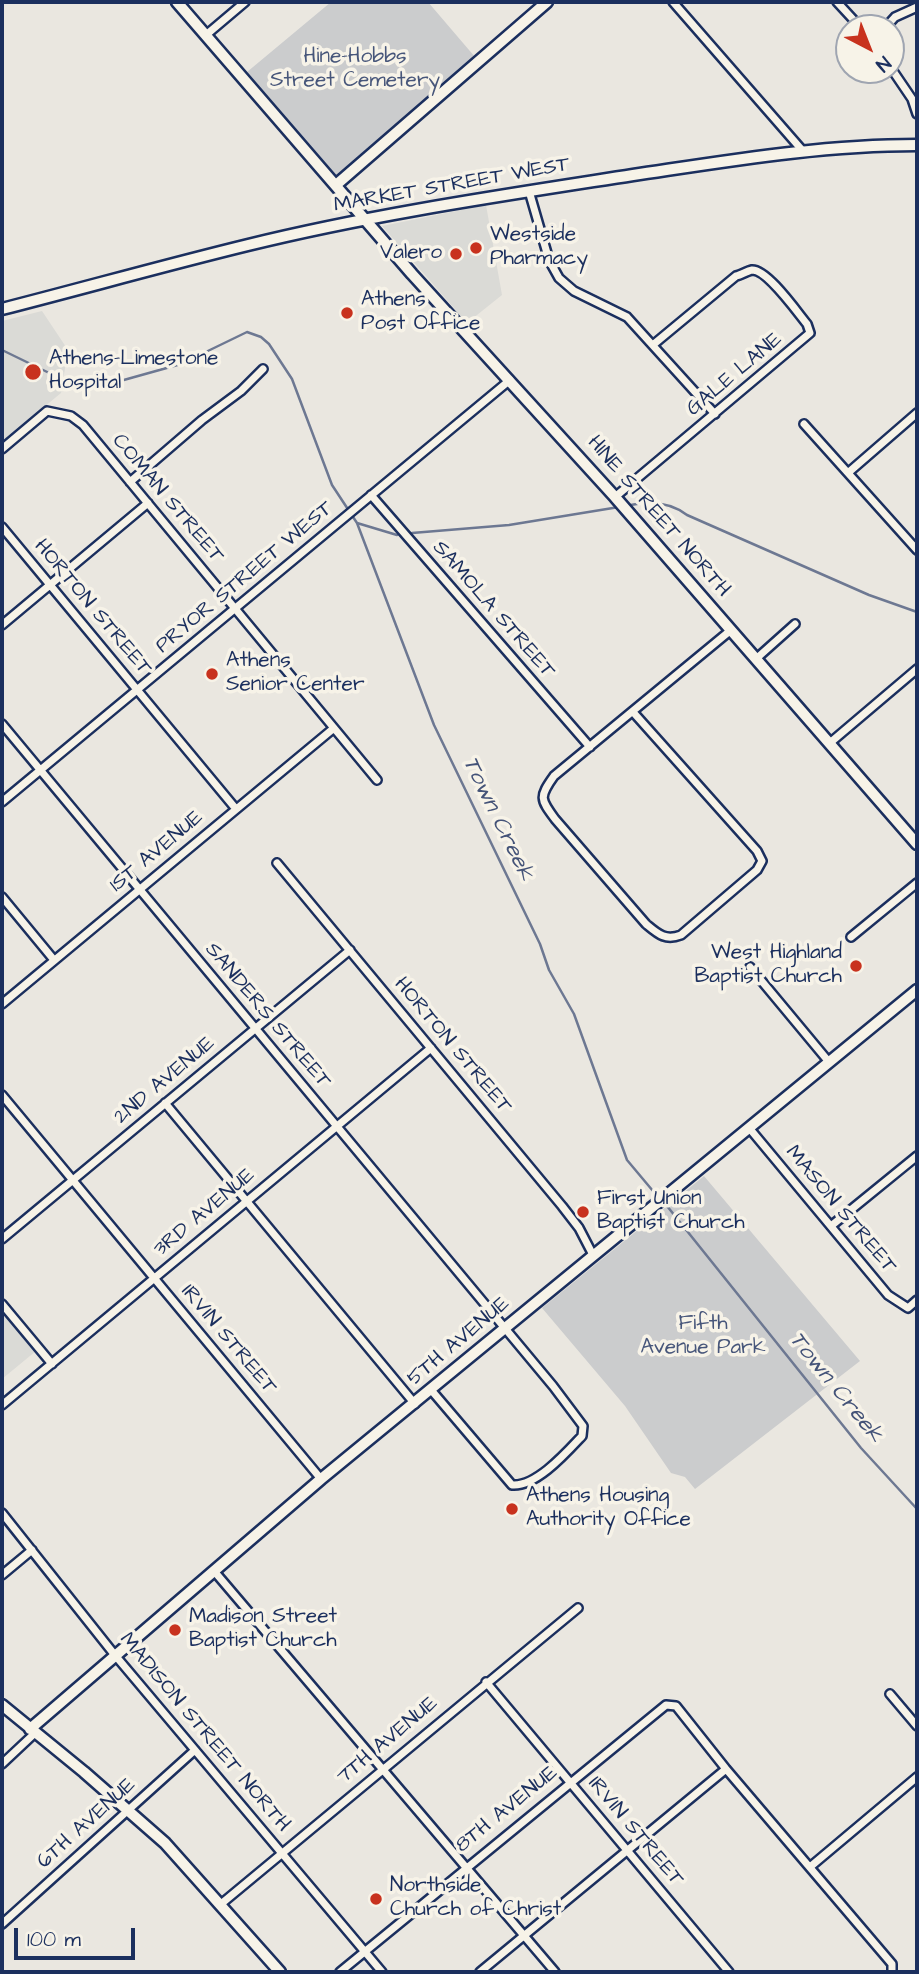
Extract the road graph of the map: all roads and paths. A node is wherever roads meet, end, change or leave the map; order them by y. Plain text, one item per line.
1 (177, 2) edge
2 (245, 2) edge
3 (547, 2) edge
4 (673, 2) edge
5 (205, 35) junction
6 (902, 84) edge
7 (917, 114) edge
8 (917, 145) edge
9 (802, 150) junction
10 (336, 185) junction
11 (529, 191) junction
12 (365, 220) junction
13 (2, 309) edge
14 (654, 344) junction
15 (263, 369) dead end
16 (510, 380) junction
17 (917, 413) edge
18 (715, 414) junction
19 (804, 424) dead end
20 (2, 449) edge
21 (849, 472) junction
22 (130, 482) junction
23 (371, 495) junction
24 (615, 497) junction
25 (148, 503) junction
26 (2, 527) edge
27 (917, 550) edge
28 (50, 585) junction
29 (235, 608) junction
30 (795, 624) dead end
31 (2, 625) edge
32 (731, 630) junction
33 (757, 659) junction
34 (917, 669) edge
35 (137, 690) junction
36 (633, 712) junction
37 (2, 724) edge
38 (334, 728) junction
39 (831, 742) junction
40 (590, 747) junction
41 (40, 770) junction
42 (377, 780) dead end
43 (2, 802) edge
44 (236, 809) junction
45 (917, 844) edge
46 (277, 863) dead end
47 (917, 883) edge
48 (139, 890) junction
49 (2, 897) edge
50 (851, 936) dead end
51 (350, 950) junction
52 (54, 960) junction
53 (750, 967) dead end
54 (917, 990) edge
55 (2, 1004) edge
56 (255, 1029) junction
57 (432, 1048) junction
58 (829, 1062) junction
59 (2, 1095) edge
60 (165, 1103) junction
61 (337, 1127) junction
62 (750, 1129) junction
63 (917, 1156) edge
64 (72, 1180) junction
65 (247, 1202) junction
66 (831, 1226) junction
67 (2, 1239) edge
68 (593, 1255) junction
69 (154, 1279) junction
70 (917, 1300) edge
71 (2, 1304) edge
72 (506, 1328) junction
73 (52, 1364) junction
74 (432, 1391) junction
75 (415, 1404) junction
76 (2, 1405) edge
77 (321, 1479) junction
78 (2, 1513) edge
79 (32, 1550) junction
80 (214, 1571) junction
81 (2, 1575) edge
82 (578, 1608) dead end
83 (114, 1654) junction
84 (486, 1682) junction
85 (890, 1694) dead end
86 (2, 1705) edge
87 (917, 1726) edge
88 (32, 1731) junction
89 (195, 1750) junction
90 (2, 1764) edge
91 (383, 1769) junction
92 (726, 1769) junction
93 (917, 1777) edge
94 (571, 1782) junction
95 (129, 1811) junction
96 (628, 1852) junction
97 (281, 1853) junction
98 (466, 1866) junction
99 (810, 1867) junction
100 (221, 1904) junction
101 (2, 1924) edge
102 (524, 1936) junction
103 (365, 1951) junction
104 (274, 1970) edge
105 (893, 1971) edge
106 (340, 1972) edge
107 (382, 1972) edge
108 (480, 1972) edge
109 (555, 1972) edge
110 (729, 1972) edge

1 - 5 street, HINE STREET NORTH
2 - 5 street
3 - 10 street
4 - 9 street
5 - 10 street, HINE STREET NORTH
6 - 7 street
8 - 9 street, MARKET STREET WEST
9 - 11 street, MARKET STREET WEST
10 - 12 street, HINE STREET NORTH
11 - 12 street, MARKET STREET WEST
11 - 14 street
12 - 13 street, MARKET STREET WEST
12 - 16 street, HINE STREET NORTH
14 - 18 street
14 - 18 street, GALE LANE
15 - 22 street
16 - 23 street, PRYOR STREET WEST
16 - 24 street, HINE STREET NORTH
17 - 21 street
18 - 24 street, GALE LANE
19 - 21 street
20 - 22 street, COMAN STREET
21 - 27 street
22 - 25 street, COMAN STREET
23 - 29 street, PRYOR STREET WEST
23 - 40 street, SAMOLA STREET
24 - 32 street, HINE STREET NORTH
25 - 28 street
25 - 29 street, COMAN STREET
26 - 28 street, HORTON STREET
28 - 31 street
28 - 35 street, HORTON STREET
29 - 35 street, PRYOR STREET WEST
29 - 38 street, COMAN STREET
30 - 33 street
32 - 33 street, HINE STREET NORTH
32 - 36 street
33 - 39 street, HINE STREET NORTH
34 - 39 street
35 - 41 street, PRYOR STREET WEST
35 - 44 street, HORTON STREET
36 - 40 street
36 - 40 street
37 - 41 street, SANDERS STREET
38 - 42 street, COMAN STREET
38 - 44 street, 1ST AVENUE
39 - 45 street, HINE STREET NORTH
41 - 43 street, PRYOR STREET WEST
41 - 48 street, SANDERS STREET
44 - 48 street, 1ST AVENUE
46 - 51 street, HORTON STREET
47 - 50 street
48 - 52 street, 1ST AVENUE
48 - 56 street, SANDERS STREET
49 - 52 street
51 - 56 street, 2ND AVENUE
51 - 57 street, HORTON STREET
52 - 55 street, 1ST AVENUE
53 - 58 street
54 - 58 street, 5TH AVENUE
56 - 60 street, 2ND AVENUE
56 - 61 street, SANDERS STREET
57 - 61 street, 3RD AVENUE
57 - 68 street, HORTON STREET
58 - 62 street, 5TH AVENUE
59 - 64 street, IRVIN STREET
60 - 64 street, 2ND AVENUE
60 - 65 street
61 - 65 street, 3RD AVENUE
61 - 72 street, SANDERS STREET
62 - 66 street, MASON STREET
62 - 68 street, 5TH AVENUE
63 - 66 street
64 - 67 street, 2ND AVENUE
64 - 69 street, IRVIN STREET
65 - 69 street, 3RD AVENUE
65 - 75 street
66 - 70 street, MASON STREET
68 - 72 street, 5TH AVENUE
69 - 73 street, 3RD AVENUE
69 - 77 street, IRVIN STREET
71 - 73 street
72 - 74 street, 5TH AVENUE
72 - 74 street, SANDERS STREET
73 - 76 street, 3RD AVENUE
74 - 75 street, 5TH AVENUE
75 - 77 street, 5TH AVENUE
77 - 80 street, 5TH AVENUE
78 - 79 street, MADISON STREET NORTH
79 - 81 street
79 - 83 street, MADISON STREET NORTH
80 - 83 street, 5TH AVENUE
80 - 91 street
82 - 84 street, 7TH AVENUE
83 - 88 street, 5TH AVENUE
83 - 89 street, MADISON STREET NORTH
84 - 91 street, 7TH AVENUE
84 - 94 street, IRVIN STREET
85 - 87 street
86 - 88 street
88 - 90 street, 5TH AVENUE
88 - 95 street
89 - 95 street, 6TH AVENUE
89 - 97 street, MADISON STREET NORTH
91 - 97 street, 7TH AVENUE
91 - 98 street
92 - 94 street, 8TH AVENUE
92 - 96 street
92 - 99 street
93 - 99 street
94 - 96 street, IRVIN STREET
94 - 98 street, 8TH AVENUE
95 - 100 street
95 - 101 street, 6TH AVENUE
96 - 102 street
96 - 110 street, IRVIN STREET
97 - 100 street, 7TH AVENUE
97 - 103 street, MADISON STREET NORTH
98 - 102 street
98 - 103 street, 8TH AVENUE
99 - 105 street
100 - 104 street
102 - 108 street
102 - 109 street
103 - 106 street, 8TH AVENUE
103 - 107 street, MADISON STREET NORTH

